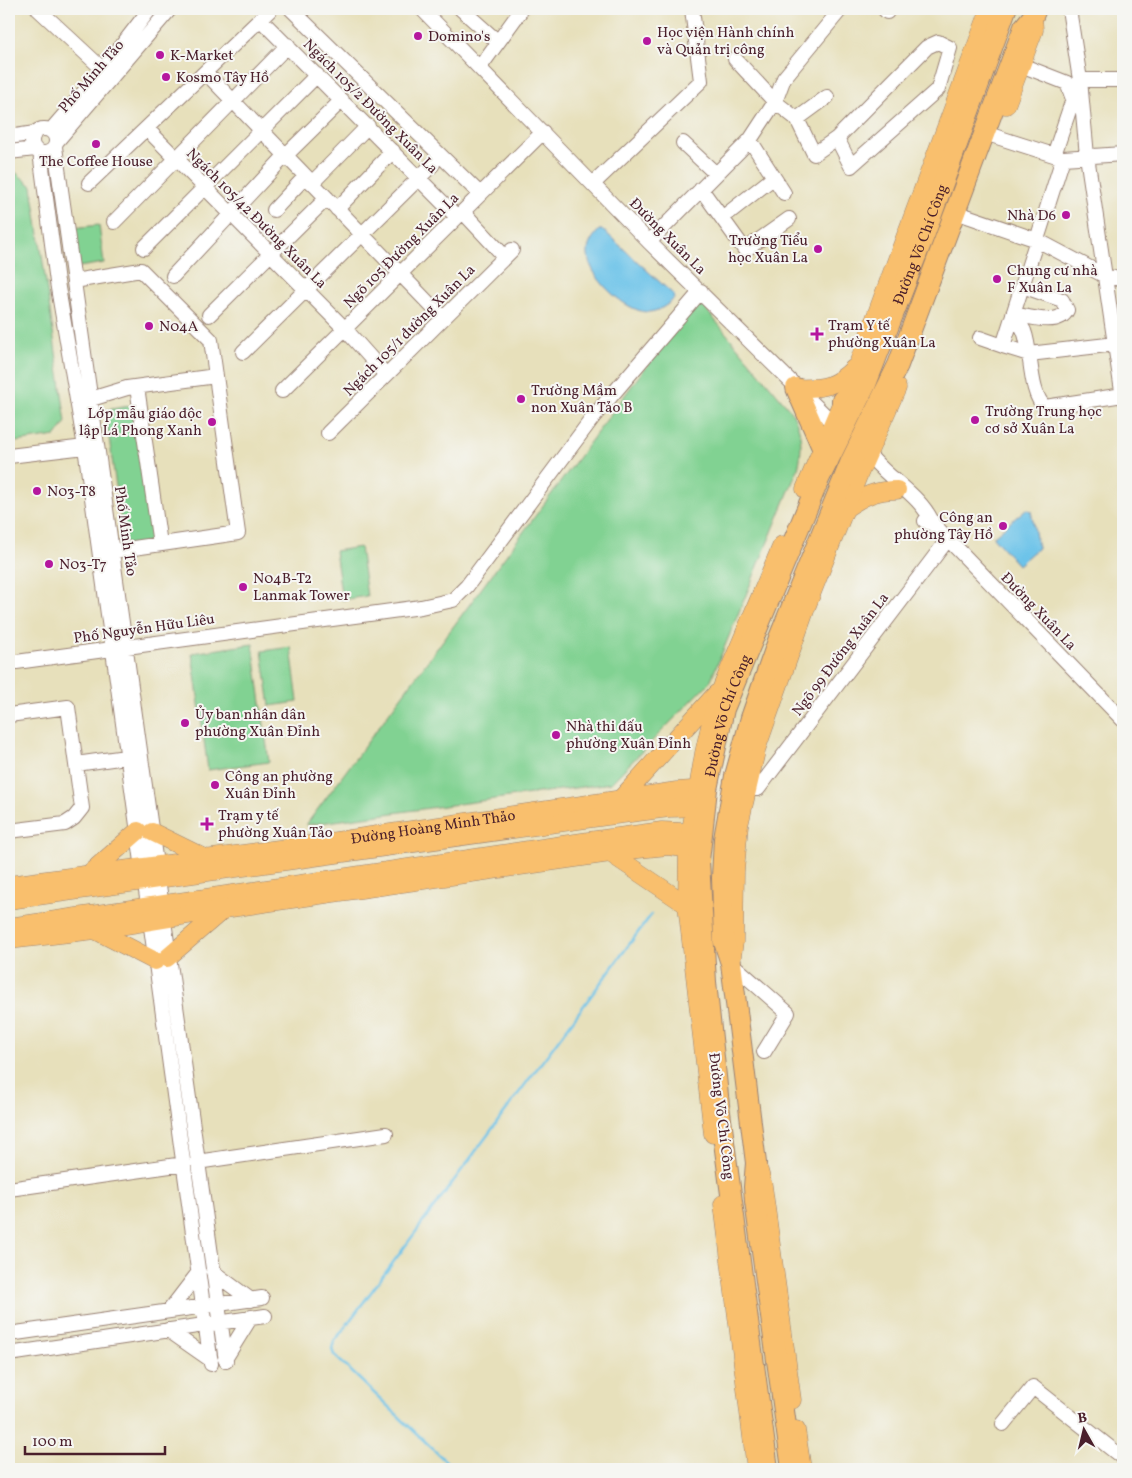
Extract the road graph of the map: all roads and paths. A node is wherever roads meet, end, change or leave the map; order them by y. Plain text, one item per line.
1 (38, 9) edge
2 (150, 9) edge
3 (170, 9) edge
4 (271, 9) edge
5 (291, 9) edge
6 (422, 9) edge
7 (461, 9) edge
8 (522, 9) edge
9 (692, 9) edge
10 (842, 9) edge
11 (990, 9) edge
12 (1006, 9) edge
13 (1069, 9) edge
14 (1035, 12) edge
15 (260, 19) junction
16 (498, 42) junction
17 (288, 45) junction
18 (735, 60) dead end
19 (1021, 65) junction
20 (480, 67) junction
21 (205, 72) junction
22 (107, 74) junction
23 (317, 75) junction
24 (1080, 80) junction
25 (1123, 80) edge
26 (826, 97) dead end
27 (233, 100) junction
28 (342, 100) junction
29 (775, 102) junction
30 (797, 119) junction
31 (368, 126) junction
32 (147, 129) junction
33 (260, 130) junction
34 (543, 132) junction
35 (35, 133) junction
36 (994, 136) junction
37 (9, 137) edge
38 (837, 138) junction
39 (54, 140) junction
40 (750, 140) junction
41 (683, 143) dead end
42 (37, 151) junction
43 (9, 152) edge
44 (393, 152) junction
45 (1123, 154) edge
46 (285, 156) junction
47 (1087, 156) junction
48 (1059, 157) junction
49 (176, 159) junction
50 (433, 164) dead end
51 (716, 174) junction
52 (419, 178) junction
53 (773, 178) junction
54 (308, 180) junction
55 (89, 183) dead end
56 (594, 183) junction
57 (205, 187) junction
58 (701, 189) junction
59 (784, 193) dead end
60 (480, 194) junction
61 (327, 198) junction
62 (918, 202) junction
63 (336, 209) junction
64 (274, 210) dead end
65 (460, 214) junction
66 (231, 215) junction
67 (964, 215) junction
68 (722, 218) junction
69 (788, 219) dead end
70 (114, 222) dead end
71 (924, 232) junction
72 (362, 233) junction
73 (1037, 240) junction
74 (649, 242) junction
75 (144, 248) dead end
76 (270, 253) junction
77 (401, 272) junction
78 (173, 276) dead end
79 (1107, 276) junction
80 (1123, 279) edge
81 (74, 281) junction
82 (1022, 286) junction
83 (306, 289) junction
84 (702, 291) junction
85 (1013, 314) junction
86 (209, 315) dead end
87 (443, 318) junction
88 (344, 329) junction
89 (980, 338) dead end
90 (1116, 344) junction
91 (1003, 346) junction
92 (243, 352) dead end
93 (1029, 354) junction
94 (858, 364) junction
95 (386, 375) junction
96 (216, 376) junction
97 (137, 387) junction
98 (796, 388) junction
99 (282, 390) dead end
100 (1123, 397) edge
101 (91, 399) junction
102 (842, 400) joint
103 (883, 406) junction
104 (328, 433) dead end
105 (850, 438) junction
106 (85, 447) junction
107 (825, 454) junction
108 (9, 456) edge
109 (858, 476) joint
110 (896, 486) junction
111 (808, 495) junction
112 (846, 508) junction
113 (948, 539) junction
114 (160, 544) junction
115 (113, 551) junction
116 (118, 648) junction
117 (9, 663) edge
118 (718, 697) junction
119 (9, 715) edge
120 (1123, 720) edge
121 (717, 740) junction
122 (126, 757) junction
123 (76, 764) junction
124 (752, 789) junction
125 (701, 798) junction
126 (621, 800) junction
127 (606, 816) junction
128 (9, 831) edge
129 (145, 831) junction
130 (592, 840) junction
131 (695, 841) junction
132 (310, 851) junction
133 (610, 854) junction
134 (206, 858) junction
135 (144, 874) junction
136 (90, 881) junction
137 (9, 885) edge
138 (691, 891) junction
139 (9, 900) edge
140 (223, 902) junction
141 (154, 915) junction
142 (9, 927) edge
143 (95, 930) junction
144 (9, 940) edge
145 (164, 961) junction
146 (731, 963) junction
147 (764, 1052) dead end
148 (386, 1134) dead end
149 (190, 1163) junction
150 (756, 1163) junction
151 (9, 1189) edge
152 (206, 1272) junction
153 (210, 1305) junction
154 (169, 1311) junction
155 (220, 1322) junction
156 (206, 1324) junction
157 (168, 1330) junction
158 (9, 1334) edge
159 (9, 1354) edge
160 (1003, 1424) dead end
161 (1123, 1458) edge
162 (756, 1469) edge
163 (768, 1469) edge
164 (792, 1469) edge
165 (802, 1469) edge

1 - 22 street
2 - 22 street, Phố Minh Tảo
3 - 22 street, Phố Minh Tảo
4 - 15 street
5 - 60 street
6 - 20 street, Đường Xuân La
7 - 16 street
8 - 16 street
9 - 56 street
10 - 29 street
11 - 62 main road, Đường Võ Chí Công
12 - 71 highway, Đường Võ Chí Công
13 - 24 street
14 - 19 main road, Đường Võ Chí Công
14 - 103 highway, Đường Võ Chí Công
15 - 17 street, Ngách 105/2 Đường Xuân La
15 - 21 street
16 - 20 street
17 - 23 street, Ngách 105/2 Đường Xuân La
17 - 27 street
18 - 29 street
19 - 36 main road, Đường Võ Chí Công
19 - 48 street
20 - 34 street, Đường Xuân La
21 - 27 street
21 - 32 street
22 - 39 street, Phố Minh Tảo
23 - 28 street, Ngách 105/2 Đường Xuân La
23 - 33 street
24 - 25 street
24 - 47 street
26 - 30 street
27 - 33 street
27 - 49 street
28 - 31 street, Ngách 105/2 Đường Xuân La
28 - 46 street
29 - 30 street
29 - 40 street
30 - 38 street
31 - 44 street, Ngách 105/2 Đường Xuân La
31 - 54 street
32 - 49 street, Ngách 105/42 Đường Xuân La
32 - 55 street
33 - 46 street
33 - 57 street
34 - 56 street, Đường Xuân La
34 - 60 street, Ngõ 105 Đường Xuân La
35 - 37 street
35 - 39 street
35 - 42 street
36 - 48 street
36 - 67 main road, Đường Võ Chí Công
38 - 38 street
39 - 42 street
39 - 81 street, Phố Minh Tảo
40 - 51 street
40 - 53 street
41 - 51 street
42 - 43 street
42 - 106 street, Phố Minh Tảo
44 - 52 street, Ngách 105/2 Đường Xuân La
44 - 63 street
45 - 47 street
46 - 54 street
46 - 66 street
47 - 48 street
47 - 79 street
48 - 73 street
49 - 57 street, Ngách 105/42 Đường Xuân La
49 - 70 street
50 - 52 street
51 - 58 street
52 - 65 street, Ngách 105/2 Đường Xuân La
52 - 72 street
53 - 59 street
53 - 68 street
54 - 61 street
54 - 64 street
56 - 74 street, Đường Xuân La
57 - 66 street, Ngách 105/42 Đường Xuân La
57 - 75 street
58 - 68 street
58 - 74 street
60 - 65 street, Ngõ 105 Đường Xuân La
61 - 63 street
61 - 76 street
62 - 71 highway
62 - 94 main road, Đường Võ Chí Công
63 - 72 street
65 - 77 street, Ngõ 105 Đường Xuân La
65 - 87 street, Ngách 105/1 đường Xuân La
66 - 76 street, Ngách 105/42 Đường Xuân La
66 - 78 street
67 - 73 street
67 - 103 main road, Đường Võ Chí Công
68 - 69 street
71 - 105 highway, Đường Võ Chí Công
72 - 77 street
72 - 83 street
73 - 79 street
73 - 82 street
74 - 84 street, Đường Xuân La
76 - 83 street, Ngách 105/42 Đường Xuân La
76 - 86 street
77 - 87 street
77 - 88 street, Ngõ 105 Đường Xuân La
79 - 80 street
79 - 90 street
81 - 96 street
81 - 101 street, Phố Minh Tảo
82 - 85 street
82 - 85 street
83 - 88 street, Ngách 105/42 Đường Xuân La
83 - 92 street
84 - 98 street, Đường Xuân La
84 - 116 street, Phố Nguyễn Hữu Liêu
85 - 91 street
85 - 93 street
87 - 95 street, Ngách 105/1 đường Xuân La
88 - 95 street, Ngách 105/42 Đường Xuân La
88 - 99 street, Ngõ 105 Đường Xuân La
89 - 91 street
90 - 93 street
90 - 100 street
91 - 93 street
93 - 100 street
94 - 98 main road
94 - 102 main road, Đường Võ Chí Công
95 - 104 street, Ngách 105/1 đường Xuân La
96 - 97 street
96 - 114 street
97 - 101 street
97 - 114 street
98 - 105 street, Đường Xuân La
98 - 107 highway
101 - 115 street, Phố Minh Tảo
102 - 105 highway
103 - 105 highway, Đường Võ Chí Công
105 - 107 highway, Đường Võ Chí Công
105 - 109 highway
105 - 110 street, Đường Xuân La
105 - 146 highway, Đường Võ Chí Công
106 - 108 street
106 - 116 street, Phố Minh Tảo
107 - 111 highway, Đường Võ Chí Công
109 - 112 main road, Đường Võ Chí Công
110 - 112 main road
110 - 113 street, Đường Xuân La
111 - 118 main road, Đường Võ Chí Công
111 - 121 highway, Đường Võ Chí Công
112 - 124 main road, Đường Võ Chí Công
113 - 120 street, Đường Xuân La
113 - 124 street, Ngõ 99 Đường Xuân La
114 - 115 street
115 - 116 street, Phố Minh Tảo
116 - 117 street, Phố Nguyễn Hữu Liêu
116 - 122 street, Phố Minh Tảo
116 - 129 street, Phố Minh Tảo
118 - 121 highway
118 - 125 main road, Đường Võ Chí Công
118 - 126 main road
119 - 123 street
121 - 125 highway, Đường Võ Chí Công
122 - 123 street
122 - 129 street, Phố Minh Tảo
123 - 128 street
124 - 146 main road, Đường Võ Chí Công
125 - 126 main road, Đường Hoàng Minh Thảo
125 - 127 main road, Đường Hoàng Minh Thảo
125 - 131 highway, Đường Võ Chí Công
126 - 127 main road
126 - 132 main road, Đường Hoàng Minh Thảo
127 - 132 main road, Đường Hoàng Minh Thảo
129 - 134 main road
129 - 135 street, Phố Minh Tảo
129 - 136 main road
129 - 141 street, Phố Minh Tảo
130 - 131 main road
130 - 133 main road
130 - 140 main road
131 - 133 main road
131 - 138 highway, Đường Võ Chí Công
132 - 134 main road, Đường Hoàng Minh Thảo
132 - 135 main road, Đường Hoàng Minh Thảo
133 - 138 main road
133 - 140 main road
134 - 135 main road, Đường Hoàng Minh Thảo
135 - 136 main road, Đường Hoàng Minh Thảo
135 - 141 street, Phố Minh Tảo
136 - 137 main road, Đường Hoàng Minh Thảo
136 - 139 main road, Đường Hoàng Minh Thảo
138 - 162 main road, Đường Võ Chí Công
138 - 163 highway, Đường Võ Chí Công
140 - 141 main road
140 - 145 main road
141 - 142 main road
141 - 143 main road
141 - 145 street
143 - 144 main road
143 - 145 main road
145 - 149 street
146 - 147 street
146 - 150 highway, Đường Võ Chí Công
148 - 149 street
149 - 151 street
149 - 152 street
150 - 164 highway, Đường Võ Chí Công
150 - 165 main road, Đường Võ Chí Công
152 - 153 street
152 - 153 street
152 - 154 street
153 - 154 street
153 - 155 street
153 - 156 street
154 - 158 street
155 - 155 street
155 - 156 street
156 - 157 street
156 - 157 street
157 - 159 street
160 - 161 street

